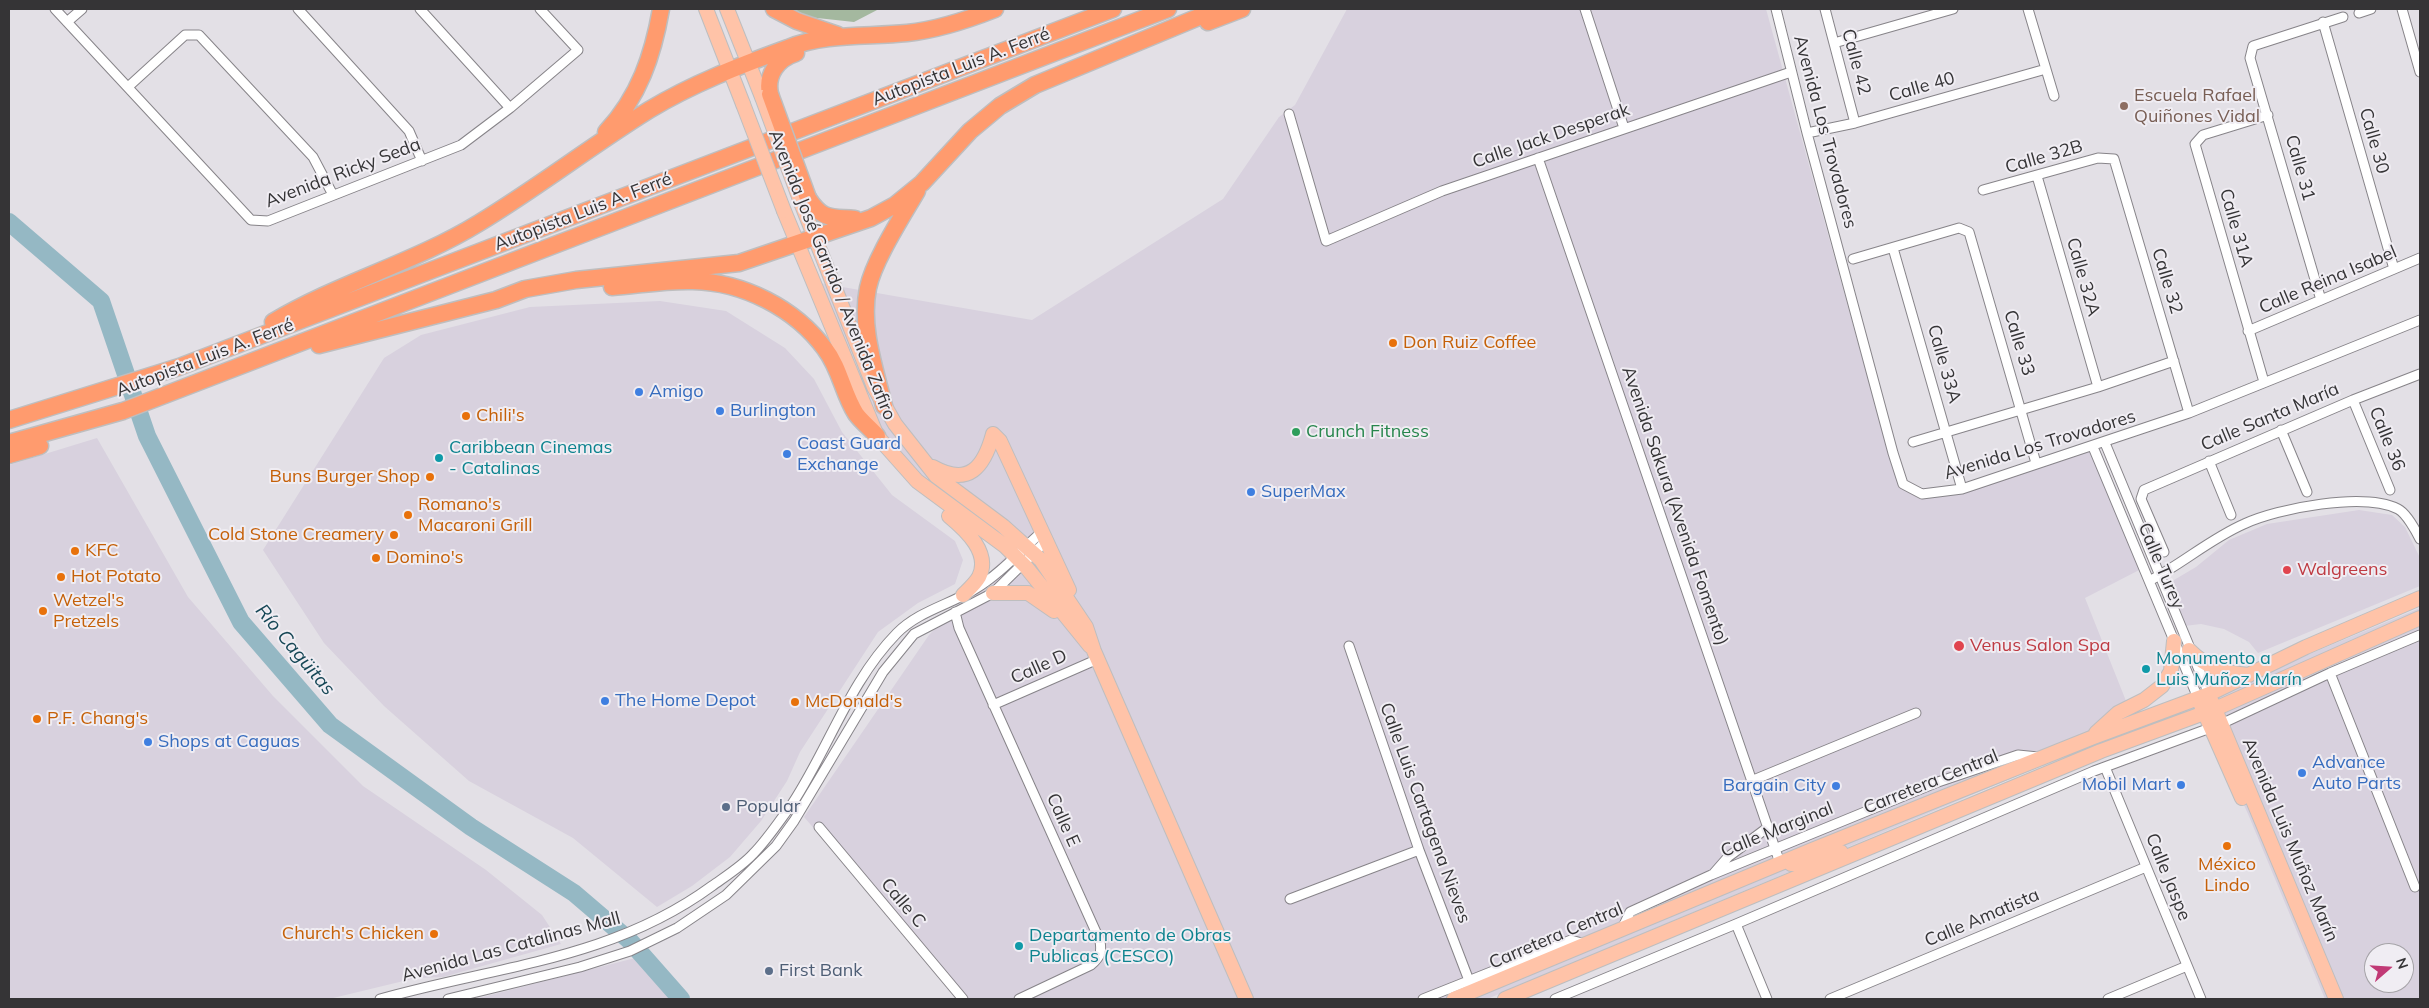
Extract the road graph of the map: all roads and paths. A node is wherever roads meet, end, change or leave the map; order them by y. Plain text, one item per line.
1 (55, 9) edge
2 (82, 9) edge
3 (298, 9) edge
4 (420, 9) edge
5 (540, 9) edge
6 (662, 9) edge
7 (706, 9) edge
8 (727, 9) edge
9 (774, 9) edge
10 (995, 9) edge
11 (1113, 9) edge
12 (1168, 9) edge
13 (1218, 9) edge
14 (1242, 9) edge
15 (1585, 9) edge
16 (1776, 9) edge
17 (1825, 9) edge
18 (1953, 9) edge
19 (2028, 9) edge
20 (2372, 9) edge
21 (2402, 9) edge
22 (2359, 12) dead end
23 (1920, 13) edge
24 (2342, 17) dead end
25 (67, 22) junction
26 (2324, 22) junction
27 (843, 37) junction
28 (1141, 42) junction
29 (1834, 43) junction
30 (749, 63) junction
31 (2046, 70) junction
32 (729, 71) junction
33 (1791, 72) junction
34 (2420, 72) edge
35 (128, 87) junction
36 (766, 96) junction
37 (2054, 96) dead end
38 (510, 108) junction
39 (1289, 114) dead end
40 (2268, 115) junction
41 (1855, 123) junction
42 (1624, 128) junction
43 (1807, 133) junction
44 (596, 144) junction
45 (1538, 158) junction
46 (2114, 159) joint
47 (422, 161) junction
48 (2037, 176) junction
49 (922, 183) junction
50 (1983, 190) dead end
51 (333, 195) junction
52 (805, 201) junction
53 (864, 220) junction
54 (814, 237) junction
55 (797, 243) junction
56 (1893, 248) junction
57 (2420, 258) edge
58 (1854, 259) dead end
59 (2394, 269) junction
60 (496, 300) junction
61 (2321, 300) junction
62 (2420, 320) edge
63 (2248, 331) junction
64 (232, 346) junction
65 (260, 359) junction
66 (2174, 362) junction
67 (2420, 374) edge
68 (2264, 382) junction
69 (2098, 387) junction
70 (2353, 400) junction
71 (884, 406) junction
72 (2022, 410) junction
73 (2189, 413) junction
74 (9, 420) edge
75 (88, 422) junction
76 (2281, 430) junction
77 (1947, 432) junction
78 (877, 436) junction
79 (1913, 442) dead end
80 (9, 443) edge
81 (2105, 443) junction
82 (2093, 447) junction
83 (9, 455) edge
84 (2209, 461) junction
85 (924, 462) junction
86 (2036, 463) junction
87 (917, 481) junction
88 (1962, 489) junction
89 (2390, 490) dead end
90 (2307, 492) dead end
91 (2231, 515) dead end
92 (1045, 536) junction
93 (2420, 540) edge
94 (1030, 549) junction
95 (2164, 552) dead end
96 (1018, 559) junction
97 (2160, 576) junction
98 (2149, 581) junction
99 (993, 593) junction
100 (963, 595) junction
101 (2420, 598) edge
102 (955, 612) junction
103 (2420, 618) edge
104 (1076, 622) junction
105 (2420, 635) edge
106 (2174, 641) junction
107 (1349, 646) dead end
108 (2190, 650) junction
109 (1096, 655) junction
110 (2330, 673) junction
111 (2249, 675) junction
112 (2204, 696) junction
113 (993, 705) junction
114 (2210, 711) junction
115 (1916, 713) dead end
116 (2216, 725) junction
117 (2091, 738) junction
118 (2043, 757) junction
119 (2105, 767) junction
120 (2056, 771) junction
121 (2094, 771) junction
122 (1751, 780) junction
123 (819, 827) dead end
124 (1767, 828) junction
125 (1774, 849) junction
126 (1419, 850) junction
127 (1861, 852) junction
128 (1780, 863) junction
129 (2146, 867) junction
130 (1711, 875) junction
131 (2415, 887) dead end
132 (1290, 899) dead end
133 (1705, 916) junction
134 (1736, 924) junction
135 (1622, 929) junction
136 (2187, 966) junction
137 (1473, 990) edge
138 (381, 999) edge
139 (448, 999) edge
140 (963, 999) edge
141 (1018, 999) edge
142 (1246, 999) edge
143 (1423, 999) edge
144 (1454, 999) edge
145 (1505, 999) edge
146 (1554, 999) edge
147 (1767, 999) edge
148 (1830, 999) edge
149 (2108, 999) edge
150 (2201, 999) edge
151 (2326, 999) edge
152 (2336, 999) edge

1 - 25 street, Avenida Ricky Seda
2 - 25 street
3 - 47 street
4 - 38 street
5 - 38 street, Avenida Ricky Seda
6 - 44 highway
7 - 32 main road, Avenida José Garrido / Avenida Zafiro
8 - 30 main road
9 - 27 highway
10 - 27 highway
11 - 64 highway, Autopista Luis A. Ferré
12 - 65 highway, Autopista Luis A. Ferré
13 - 28 highway
14 - 28 highway
15 - 42 street
16 - 33 street, Avenida Los Trovadores
17 - 29 street, Calle 42
18 - 23 street
19 - 31 street
20 - 22 street
21 - 34 street
23 - 29 street
24 - 26 street
25 - 35 street, Avenida Ricky Seda
26 - 40 street, Calle 31
26 - 59 street, Calle 30
27 - 30 highway
27 - 36 highway
28 - 49 highway
29 - 41 street, Calle 42
30 - 32 highway
30 - 36 main road
31 - 37 street
31 - 41 street, Calle 40
32 - 44 highway
32 - 55 main road, Avenida José Garrido / Avenida Zafiro, bridge
33 - 42 street, Calle Jack Desperak
33 - 43 street, Avenida Los Trovadores
35 - 51 street, Avenida Ricky Seda
35 - 51 street
36 - 52 highway, bridge
38 - 47 street, Avenida Ricky Seda
39 - 45 street, Calle Jack Desperak
40 - 61 street, Calle 31
40 - 63 street, Calle 31A
41 - 43 street, Calle 40
42 - 45 street, Calle Jack Desperak
43 - 88 street, Avenida Los Trovadores
44 - 64 highway
45 - 122 street, Avenida Sakura (Avenida Fomento)
46 - 48 street, Calle 32B
46 - 66 street, Calle 32
47 - 51 street, Avenida Ricky Seda
48 - 50 street, Calle 32B
48 - 69 street, Calle 32A
49 - 53 highway
49 - 71 highway
52 - 53 highway
52 - 54 main road, Avenida José Garrido / Avenida Zafiro
53 - 54 highway
54 - 55 highway
54 - 71 main road, Avenida José Garrido / Avenida Zafiro
55 - 60 highway
55 - 78 main road, Avenida José Garrido / Avenida Zafiro
56 - 58 street
56 - 72 street, Calle 33
56 - 77 street, Calle 33A
57 - 59 street, Calle Reina Isabel
59 - 61 street, Calle Reina Isabel
60 - 65 highway
60 - 78 highway
61 - 63 street, Calle Reina Isabel
62 - 68 street, Avenida Los Trovadores
63 - 68 street
64 - 74 highway, Autopista Luis A. Ferré
65 - 75 highway, Autopista Luis A. Ferré
66 - 69 street
66 - 73 street, Calle 32
67 - 70 street, Calle Santa María
68 - 73 street, Avenida Los Trovadores
69 - 72 street
70 - 76 street, Calle Santa María
70 - 89 street, Calle 36
71 - 85 main road, Avenida José Garrido / Avenida Zafiro
72 - 77 street
72 - 86 street, Calle 33
73 - 81 street, Avenida Los Trovadores
75 - 80 highway, Autopista Luis A. Ferré
75 - 83 highway
76 - 84 street, Calle Santa María
76 - 90 street
77 - 79 street
77 - 88 street, Calle 33A
78 - 87 main road, Avenida José Garrido / Avenida Zafiro
81 - 82 street, Avenida Los Trovadores
81 - 97 street, Calle Turey
82 - 86 street, Avenida Los Trovadores
82 - 98 street, Calle Turey
84 - 91 street
84 - 95 street, Calle Santa María
85 - 92 main road
85 - 94 main road, Avenida José Garrido / Avenida Zafiro
86 - 88 street, Avenida Los Trovadores
87 - 96 main road, Avenida José Garrido / Avenida Zafiro
87 - 100 main road
92 - 94 street, Avenida Las Catalinas Mall
92 - 104 main road
93 - 97 street
94 - 96 street, Avenida Las Catalinas Mall
94 - 104 main road, Avenida José Garrido / Avenida Zafiro
96 - 99 street, Avenida Las Catalinas Mall
96 - 100 street, Avenida Las Catalinas Mall
96 - 104 main road, Avenida José Garrido / Avenida Zafiro
97 - 98 street
97 - 108 street, Calle Turey
98 - 106 street, Calle Turey
99 - 102 street, Avenida Las Catalinas Mall
99 - 104 main road
100 - 138 street, Avenida Las Catalinas Mall
101 - 111 main road, Carretera Central
102 - 113 street, Calle E
102 - 139 street, Avenida Las Catalinas Mall
103 - 114 main road, Carretera Central
104 - 109 main road, Avenida José Garrido / Avenida Zafiro
105 - 110 street
106 - 112 street, Calle Turey
106 - 117 main road
107 - 126 street, Calle Luis Cartagena Nieves
108 - 111 main road
108 - 112 street, Calle Turey
109 - 113 street, Calle D
109 - 142 main road, Avenida José Garrido / Avenida Zafiro
110 - 116 street
110 - 131 street
111 - 112 main road, Carretera Central
112 - 114 main road
112 - 117 main road, Carretera Central
113 - 141 street, Calle E
114 - 116 main road
114 - 120 main road, Carretera Central
115 - 122 street
116 - 119 street
116 - 151 main road, Avenida Luis Muñoz Marín
116 - 152 main road, Avenida Luis Muñoz Marín
117 - 118 main road, Carretera Central
118 - 125 street, Calle Marginal
118 - 128 main road, Carretera Central
119 - 121 street
119 - 129 street, Calle Jaspe
120 - 121 street
120 - 127 main road, Carretera Central
121 - 134 street
122 - 124 street, Avenida Sakura (Avenida Fomento)
123 - 140 street, Calle C
124 - 125 street, Avenida Sakura (Avenida Fomento)
124 - 130 street
125 - 128 street, Avenida Sakura (Avenida Fomento)
125 - 130 street, Calle Marginal
126 - 132 street
126 - 137 street, Calle Luis Cartagena Nieves
127 - 128 main road
127 - 133 main road, Carretera Central
128 - 133 main road
128 - 135 main road, Carretera Central
129 - 136 street, Calle Jaspe
129 - 148 street, Calle Amatista
130 - 135 street, Calle Marginal
133 - 145 main road, Carretera Central
134 - 146 street
134 - 147 street
135 - 137 main road, Carretera Central
136 - 149 street
136 - 150 street, Calle Jaspe
137 - 143 street
137 - 144 main road, Carretera Central

